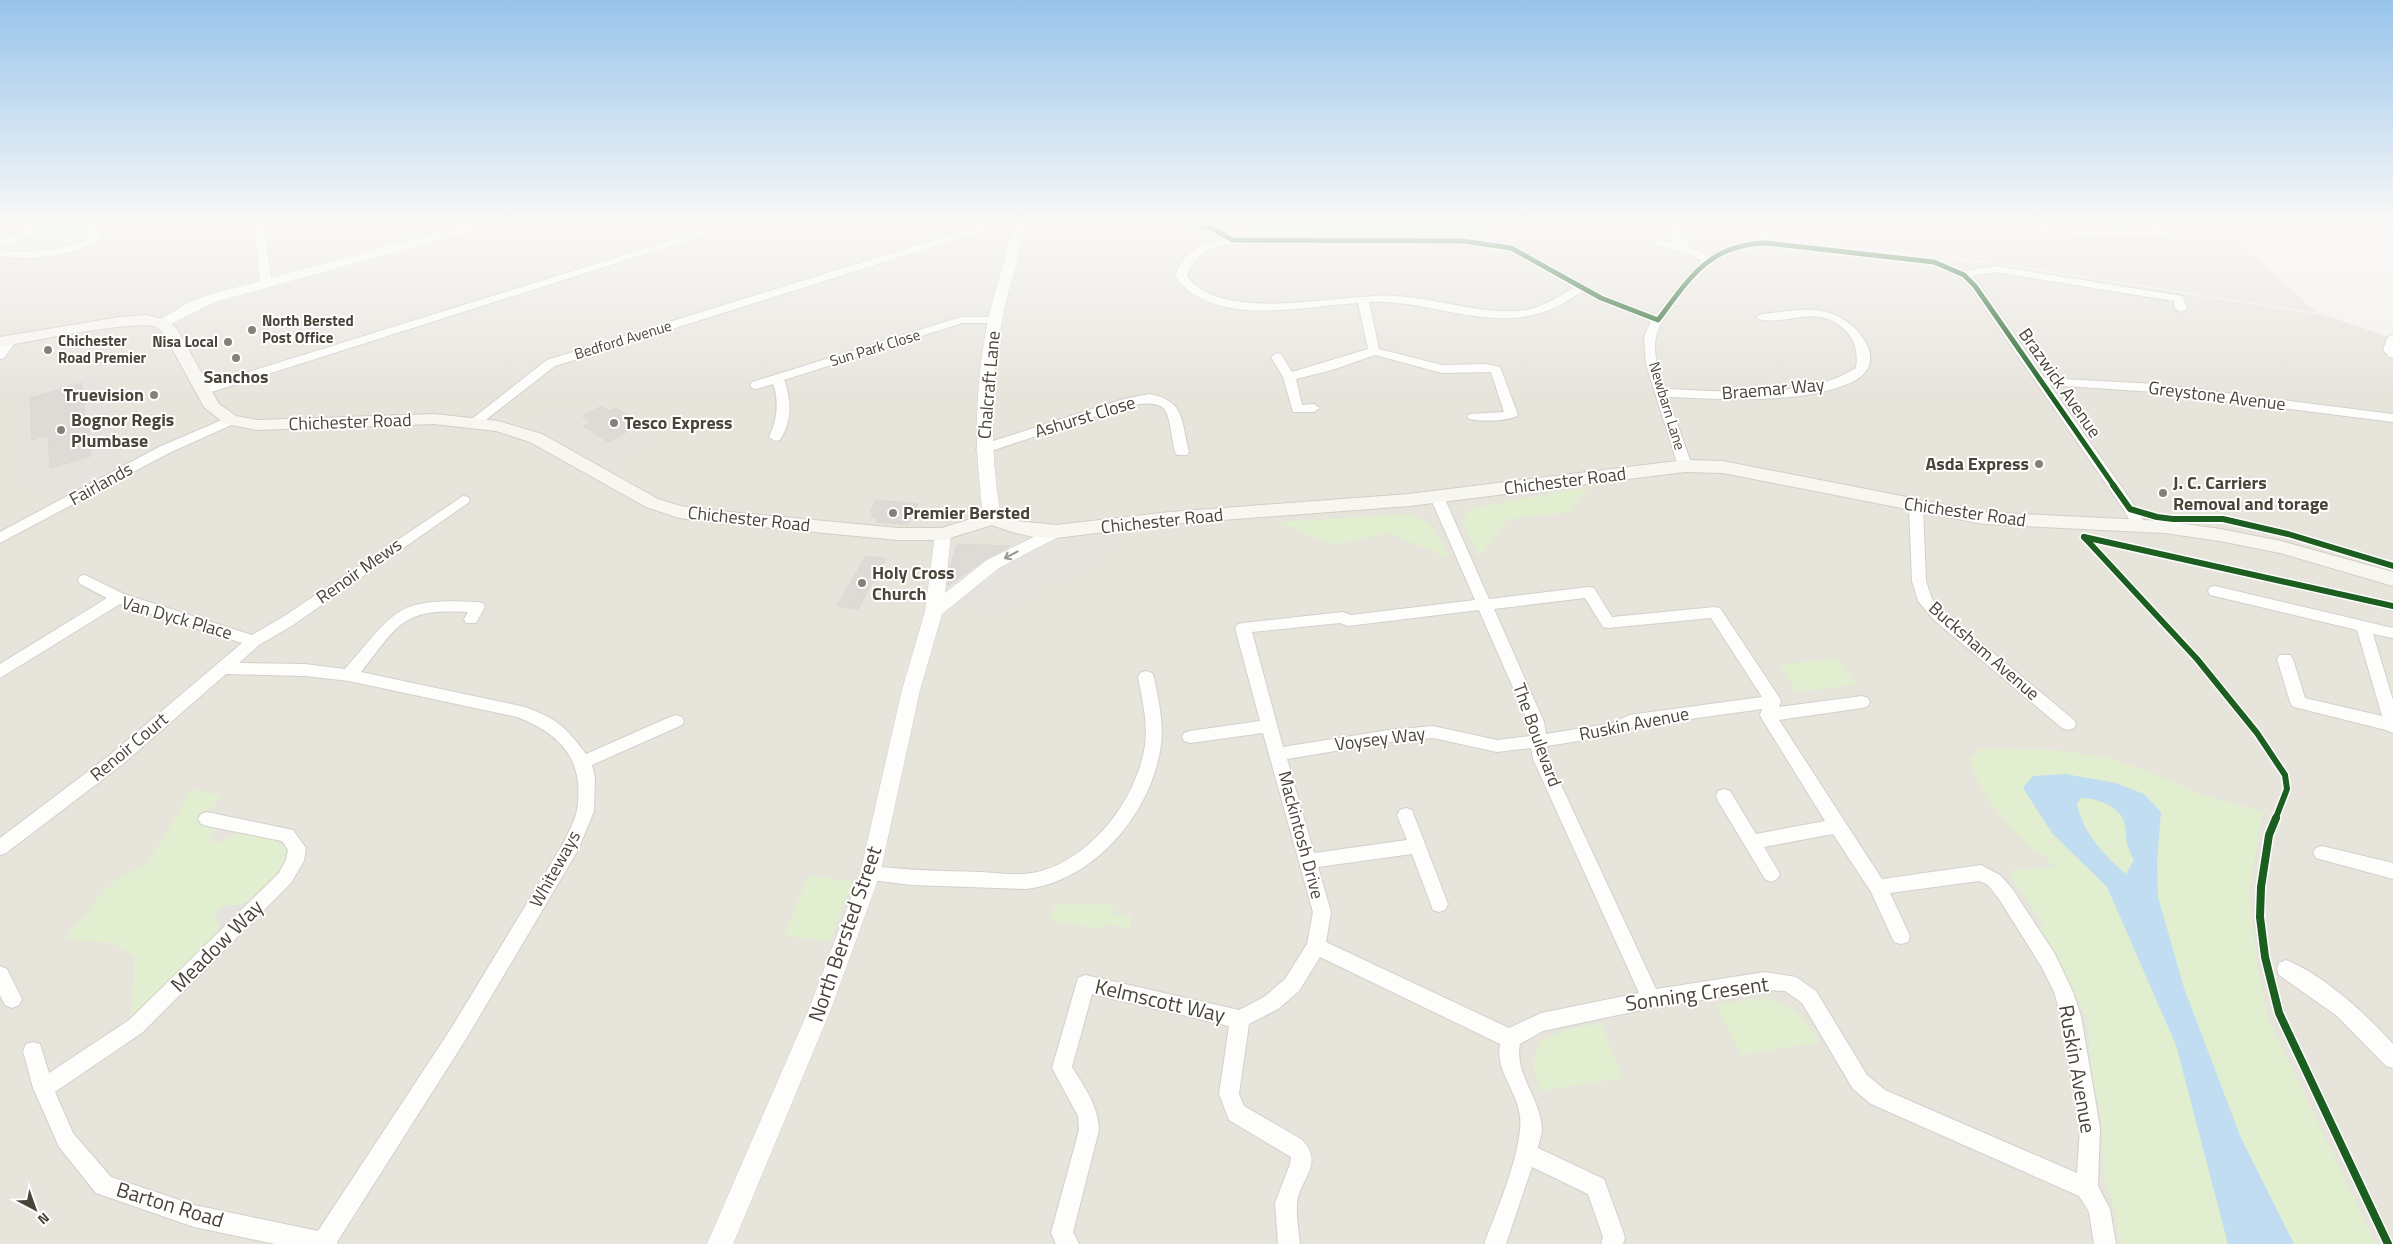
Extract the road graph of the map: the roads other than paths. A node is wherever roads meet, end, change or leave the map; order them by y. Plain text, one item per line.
1 (273, 282) edge
2 (549, 282) edge
3 (808, 282) edge
4 (1005, 282) edge
5 (1186, 282) edge
6 (1571, 282) edge
7 (1688, 282) edge
8 (1970, 282) edge
9 (2084, 282) edge
10 (266, 284) joint
11 (1582, 288) junction
12 (1363, 300) junction
13 (2181, 309) dead end
14 (1762, 317) dead end
15 (995, 320) junction
16 (1658, 320) junction
17 (162, 323) junction
18 (2393, 338) edge
19 (3, 346) edge
20 (1374, 351) junction
21 (2393, 354) edge
22 (1277, 356) dead end
23 (1289, 377) junction
24 (777, 378) junction
25 (2040, 381) junction
26 (756, 385) dead end
27 (201, 391) junction
28 (1661, 393) junction
29 (1314, 408) dead end
30 (1473, 418) dead end
31 (2393, 418) edge
32 (231, 420) junction
33 (474, 422) junction
34 (775, 438) dead end
35 (984, 449) junction
36 (1182, 452) dead end
37 (1685, 466) junction
38 (1437, 497) junction
39 (463, 500) dead end
40 (1916, 506) junction
41 (993, 518) junction
42 (2139, 526) junction
43 (1054, 532) junction
44 (943, 534) junction
45 (0, 538) edge
46 (2393, 579) edge
47 (85, 580) dead end
48 (119, 598) junction
49 (2224, 598) dead end
50 (1484, 604) junction
51 (934, 611) junction
52 (471, 619) dead end
53 (2363, 626) junction
54 (2393, 633) edge
55 (254, 641) junction
56 (2285, 659) dead end
57 (222, 668) junction
58 (0, 672) edge
59 (349, 675) junction
60 (1146, 677) dead end
61 (1862, 702) dead end
62 (1770, 708) junction
63 (676, 721) dead end
64 (2068, 724) dead end
65 (1269, 726) junction
66 (2393, 726) edge
67 (1190, 737) dead end
68 (1540, 742) junction
69 (1279, 754) junction
70 (583, 762) junction
71 (1724, 796) dead end
72 (1406, 814) dead end
73 (208, 818) dead end
74 (1837, 826) junction
75 (1752, 842) junction
76 (1417, 846) junction
77 (0, 848) edge
78 (2322, 853) dead end
79 (1309, 862) junction
80 (2393, 871) edge
81 (870, 874) junction
82 (1771, 874) dead end
83 (1878, 887) junction
84 (1438, 904) dead end
85 (1901, 936) dead end
86 (1316, 946) junction
87 (2286, 969) dead end
88 (0, 975) edge
89 (1651, 998) junction
90 (12, 999) dead end
91 (1240, 1019) junction
92 (1511, 1039) junction
93 (33, 1051) dead end
94 (2393, 1059) edge
95 (43, 1088) junction
96 (1526, 1153) junction
97 (2087, 1188) junction
98 (325, 1243) edge
99 (720, 1244) edge
100 (1068, 1244) edge
101 (1289, 1244) edge
102 (1496, 1244) edge
103 (1612, 1244) edge
104 (2104, 1244) edge

1 - 10 street
2 - 27 street
3 - 33 street, Bedford Avenue
4 - 15 street, Chalcraft Lane
5 - 12 street
6 - 11 street
7 - 16 street, Newbarn Lane
8 - 25 street, Brazwick Avenue
9 - 13 street
10 - 17 street
11 - 12 street
11 - 16 street
12 - 20 street
14 - 28 street, Braemar Way
15 - 24 street, Sun Park Close
15 - 35 street, Chalcraft Lane
16 - 28 street, Newbarn Lane
17 - 19 main road
17 - 27 main road, Chichester Road
18 - 21 street
20 - 23 street
20 - 30 street
22 - 23 street
23 - 29 street
24 - 26 street, Sun Park Close
24 - 34 street
25 - 31 street, Greystone Avenue
25 - 42 street, Brazwick Avenue
27 - 32 main road, Chichester Road
28 - 37 street, Newbarn Lane
32 - 33 main road, Chichester Road
32 - 45 street, Fairlands
33 - 44 main road, Chichester Road
35 - 36 street, Ashurst Close
35 - 41 street, Chalcraft Lane
37 - 38 main road, Chichester Road
37 - 40 main road, Chichester Road
38 - 43 main road, Chichester Road
38 - 50 street, The Boulevard
39 - 55 street, Renoir Mews
40 - 42 main road, Chichester Road
40 - 64 street, Bucksham Avenue
41 - 43 main road, Chichester Road
41 - 44 main road, Chichester Road
42 - 46 main road, Chichester Road
43 -> 51 street
44 - 51 street, North Bersted Street
47 - 48 street
48 - 55 street, Van Dyck Place
48 - 58 street, Van Dyck Place
49 - 53 street
50 - 62 street
50 - 65 street, Mackintosh Drive
50 - 68 street, The Boulevard
51 - 81 street, North Bersted Street
52 - 59 street
53 - 54 street
53 - 66 street
55 - 57 street, Renoir Court
56 - 66 street
57 - 59 street, Whiteways
57 - 77 street, Renoir Court
59 - 70 street, Whiteways
60 - 81 street
61 - 62 street, Ruskin Avenue
62 - 68 street, Ruskin Avenue
62 - 74 street
63 - 70 street
65 - 67 street
65 - 69 street, Mackintosh Drive
68 - 69 street, Voysey Way
68 - 89 street, The Boulevard
69 - 79 street, Mackintosh Drive
70 - 98 street, Whiteways
71 - 75 street
72 - 76 street
73 - 95 street, Meadow Way
74 - 75 street
74 - 83 street
75 - 82 street
76 - 79 street
76 - 84 street
78 - 80 street
79 - 86 street, Mackintosh Drive
81 - 99 street, North Bersted Street
83 - 85 street
83 - 97 street, Ruskin Avenue
86 - 91 street, Kelmscott Way
86 - 92 street
87 - 94 street
88 - 90 street
89 - 92 street, Sonning Cresent
89 - 97 street, Sonning Cresent
91 - 100 street, Kelmscott Way
91 - 101 street, Kelmscott Way
92 - 96 street
93 - 95 street, Barton Road
95 - 98 street, Barton Road
96 - 102 street
96 - 103 street
97 - 104 street

